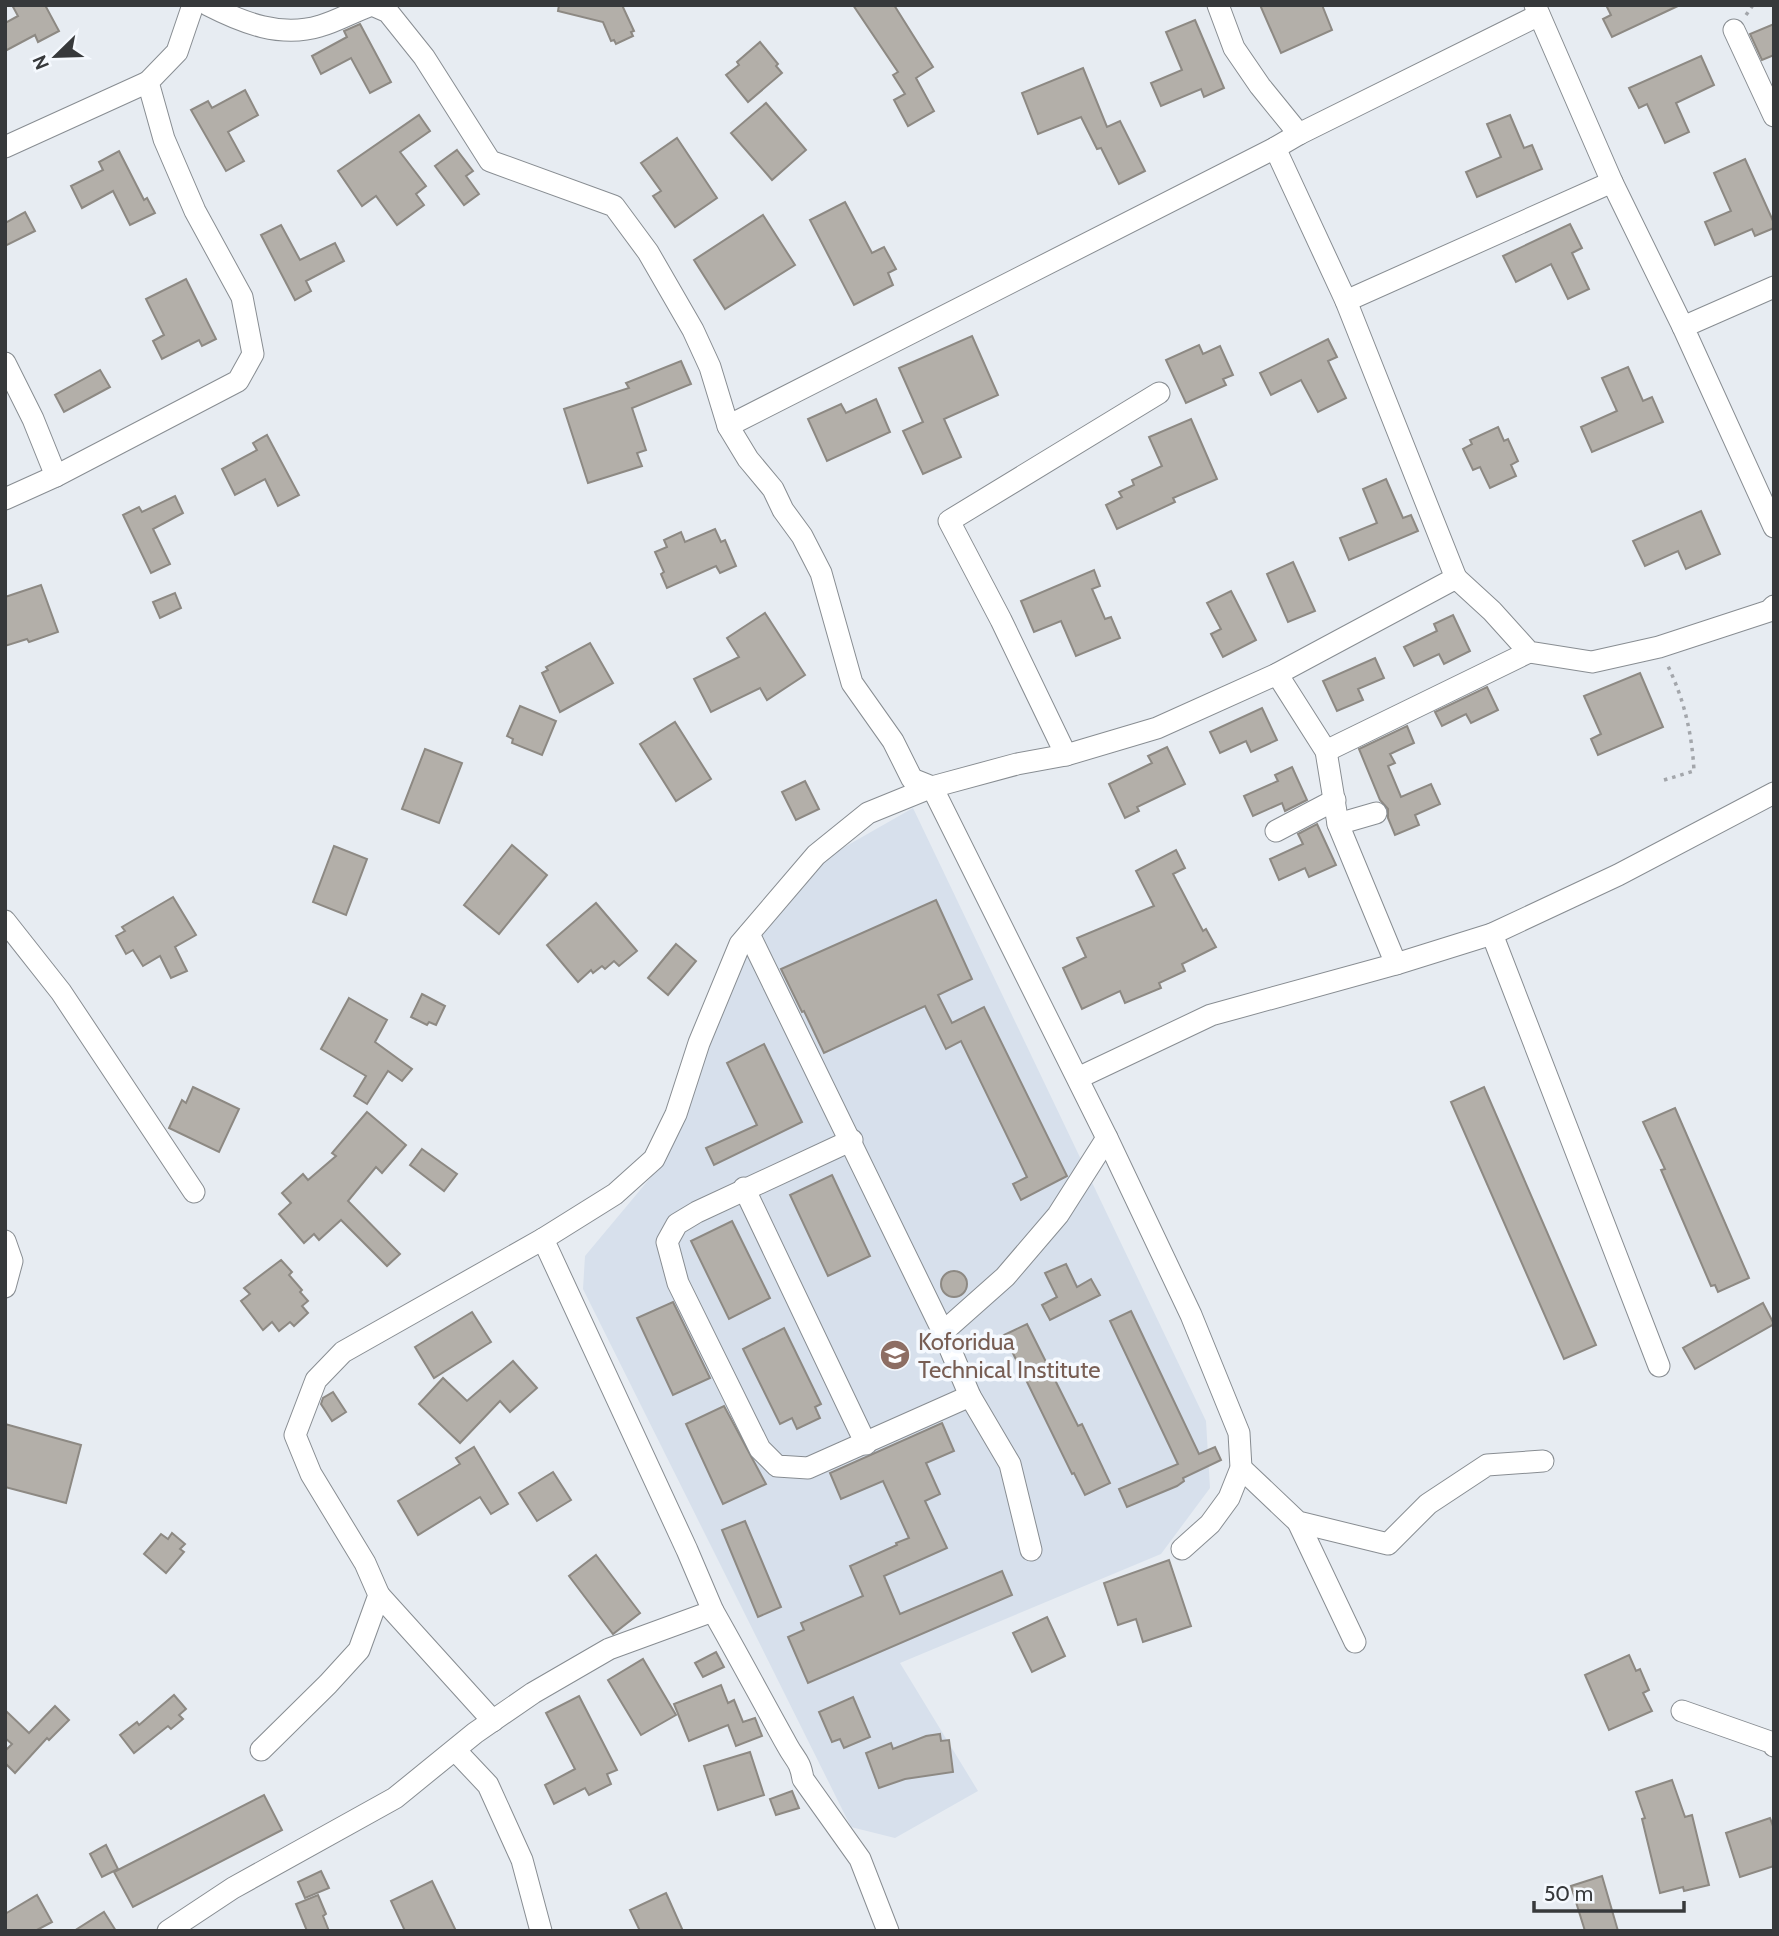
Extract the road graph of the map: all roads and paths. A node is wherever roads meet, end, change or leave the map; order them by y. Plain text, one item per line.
1 (193, 5) edge
2 (208, 5) edge
3 (1218, 5) edge
4 (1537, 10) edge
5 (1734, 30) dead end
6 (148, 82) junction
7 (1774, 116) edge
8 (1298, 134) junction
9 (5, 147) edge
10 (1275, 148) junction
11 (1612, 181) junction
12 (1774, 287) edge
13 (1346, 301) junction
14 (1683, 327) junction
15 (5, 363) edge
16 (1159, 393) dead end
17 (728, 426) junction
18 (56, 476) junction
19 (5, 499) edge
20 (1774, 527) edge
21 (1456, 578) junction
22 (1774, 606) edge
23 (1658, 647) junction
24 (1529, 652) junction
25 (1277, 674) junction
26 (1326, 751) junction
27 (1066, 755) junction
28 (1664, 780) dead end
29 (932, 787) junction
30 (1774, 793) edge
31 (1335, 800) junction
32 (1376, 813) dead end
33 (1338, 824) junction
34 (1276, 831) dead end
35 (5, 921) edge
36 (749, 934) junction
37 (1492, 934) junction
38 (1396, 964) junction
39 (1079, 1078) junction
40 (1107, 1138) junction
41 (852, 1140) junction
42 (744, 1188) junction
43 (194, 1192) dead end
44 (543, 1239) junction
45 (5, 1241) edge
46 (5, 1287) edge
47 (943, 1332) junction
48 (1659, 1366) dead end
49 (970, 1396) junction
50 (866, 1444) junction
51 (1543, 1461) dead end
52 (1241, 1468) junction
53 (1298, 1522) junction
54 (1182, 1549) dead end
55 (1031, 1550) dead end
56 (379, 1595) junction
57 (713, 1611) junction
58 (1355, 1642) dead end
59 (1682, 1711) dead end
60 (493, 1721) junction
61 (1774, 1746) edge
62 (261, 1750) dead end
63 (455, 1750) junction
64 (190, 1925) edge
65 (168, 1931) edge
66 (541, 1931) edge
67 (888, 1931) edge

1 - 6 street
2 - 17 street
3 - 8 street
4 - 8 street
4 - 11 street
5 - 7 street
6 - 9 street
6 - 18 street
8 - 10 street
10 - 13 street
10 - 17 street
11 - 13 street
11 - 14 street
12 - 14 street
13 - 21 street
14 - 20 street
15 - 18 street
16 - 27 street
17 - 29 street
18 - 19 street
21 - 24 street
21 - 25 street
22 - 23 street
23 - 24 street
23 - 28 path
24 - 26 street
25 - 26 street
25 - 27 street
26 - 31 street
27 - 29 street
29 - 36 street
29 - 39 street
30 - 37 street
31 - 33 street
31 - 34 street
32 - 33 street
33 - 38 street
35 - 43 street
36 - 41 street
36 - 44 street
37 - 38 street
37 - 48 street
38 - 39 street
39 - 40 street
40 - 47 street
40 - 52 street
41 - 42 street
41 - 47 street
42 - 50 street
42 - 50 street
44 - 56 street
44 - 57 street
45 - 46 street
47 - 49 street
49 - 50 street
49 - 55 street
51 - 53 street
52 - 53 street
52 - 54 street
53 - 58 street
56 - 60 street
56 - 62 street
57 - 60 street
57 - 67 street
59 - 61 street
60 - 63 street
63 - 64 street
63 - 66 street
64 - 65 street

